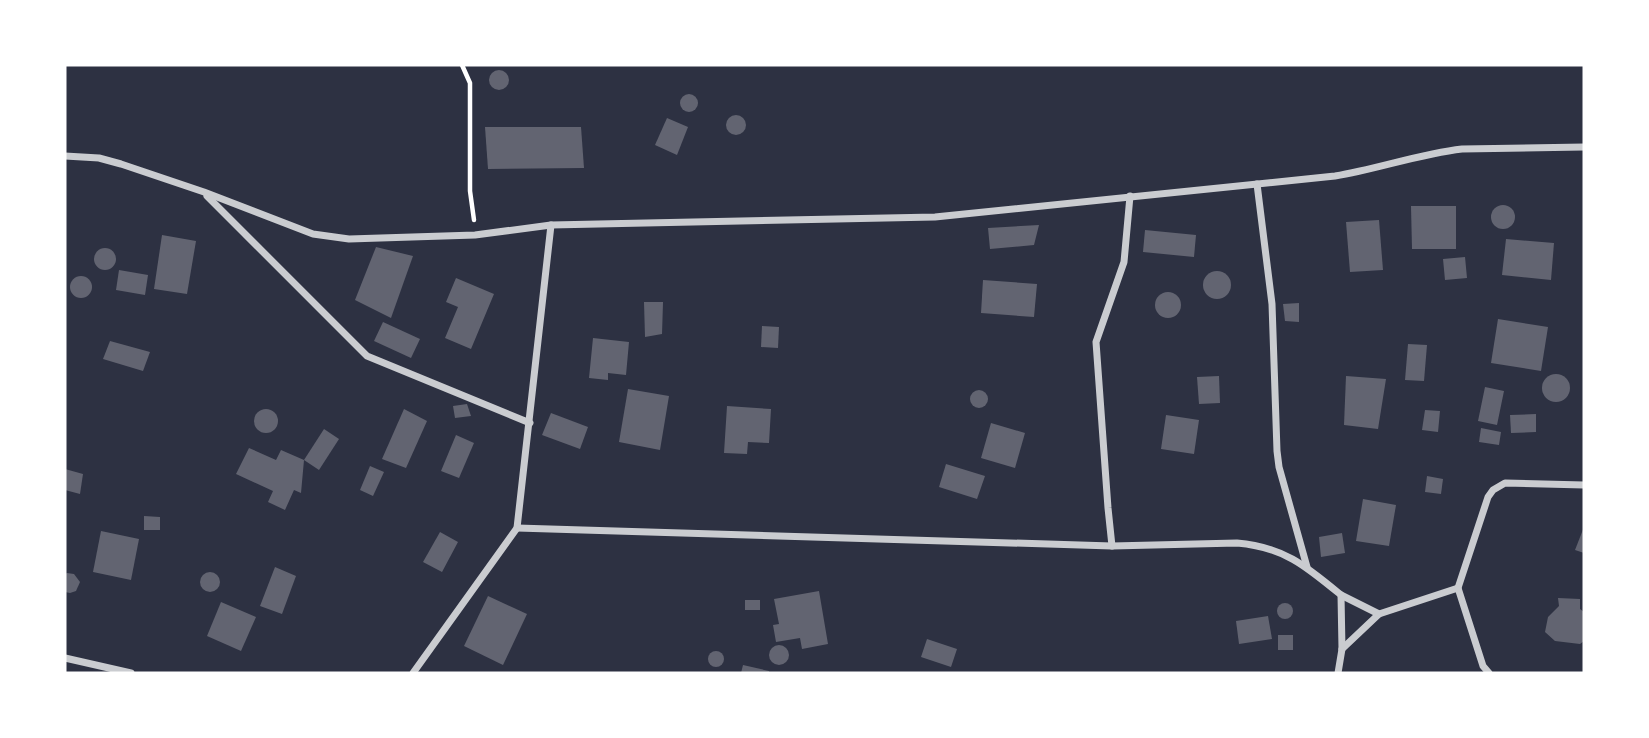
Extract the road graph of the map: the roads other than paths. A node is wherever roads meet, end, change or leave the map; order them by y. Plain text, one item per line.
1 (1584, 147) edge
2 (65, 156) edge
3 (1257, 184) junction
4 (204, 192) junction
5 (1130, 196) junction
6 (551, 225) junction
7 (530, 423) junction
8 (1584, 485) edge
9 (517, 528) junction
10 (1112, 546) junction
11 (1307, 568) junction
12 (1458, 588) junction
13 (1341, 595) junction
14 (1378, 614) junction
15 (1342, 649) junction
16 (65, 658) edge
17 (131, 673) edge
18 (413, 673) edge
19 (1338, 673) edge
20 (1489, 673) edge

1 - 3 street
2 - 4 street
3 - 5 street
3 - 11 street
4 - 6 street
4 - 7 street
5 - 6 street
5 - 10 street
6 - 7 street
7 - 9 street
8 - 12 street
9 - 10 street
9 - 18 street
10 - 11 street
11 - 13 street
12 - 14 street
12 - 20 street
13 - 14 street
13 - 15 street
14 - 15 street
15 - 19 street
16 - 17 street

